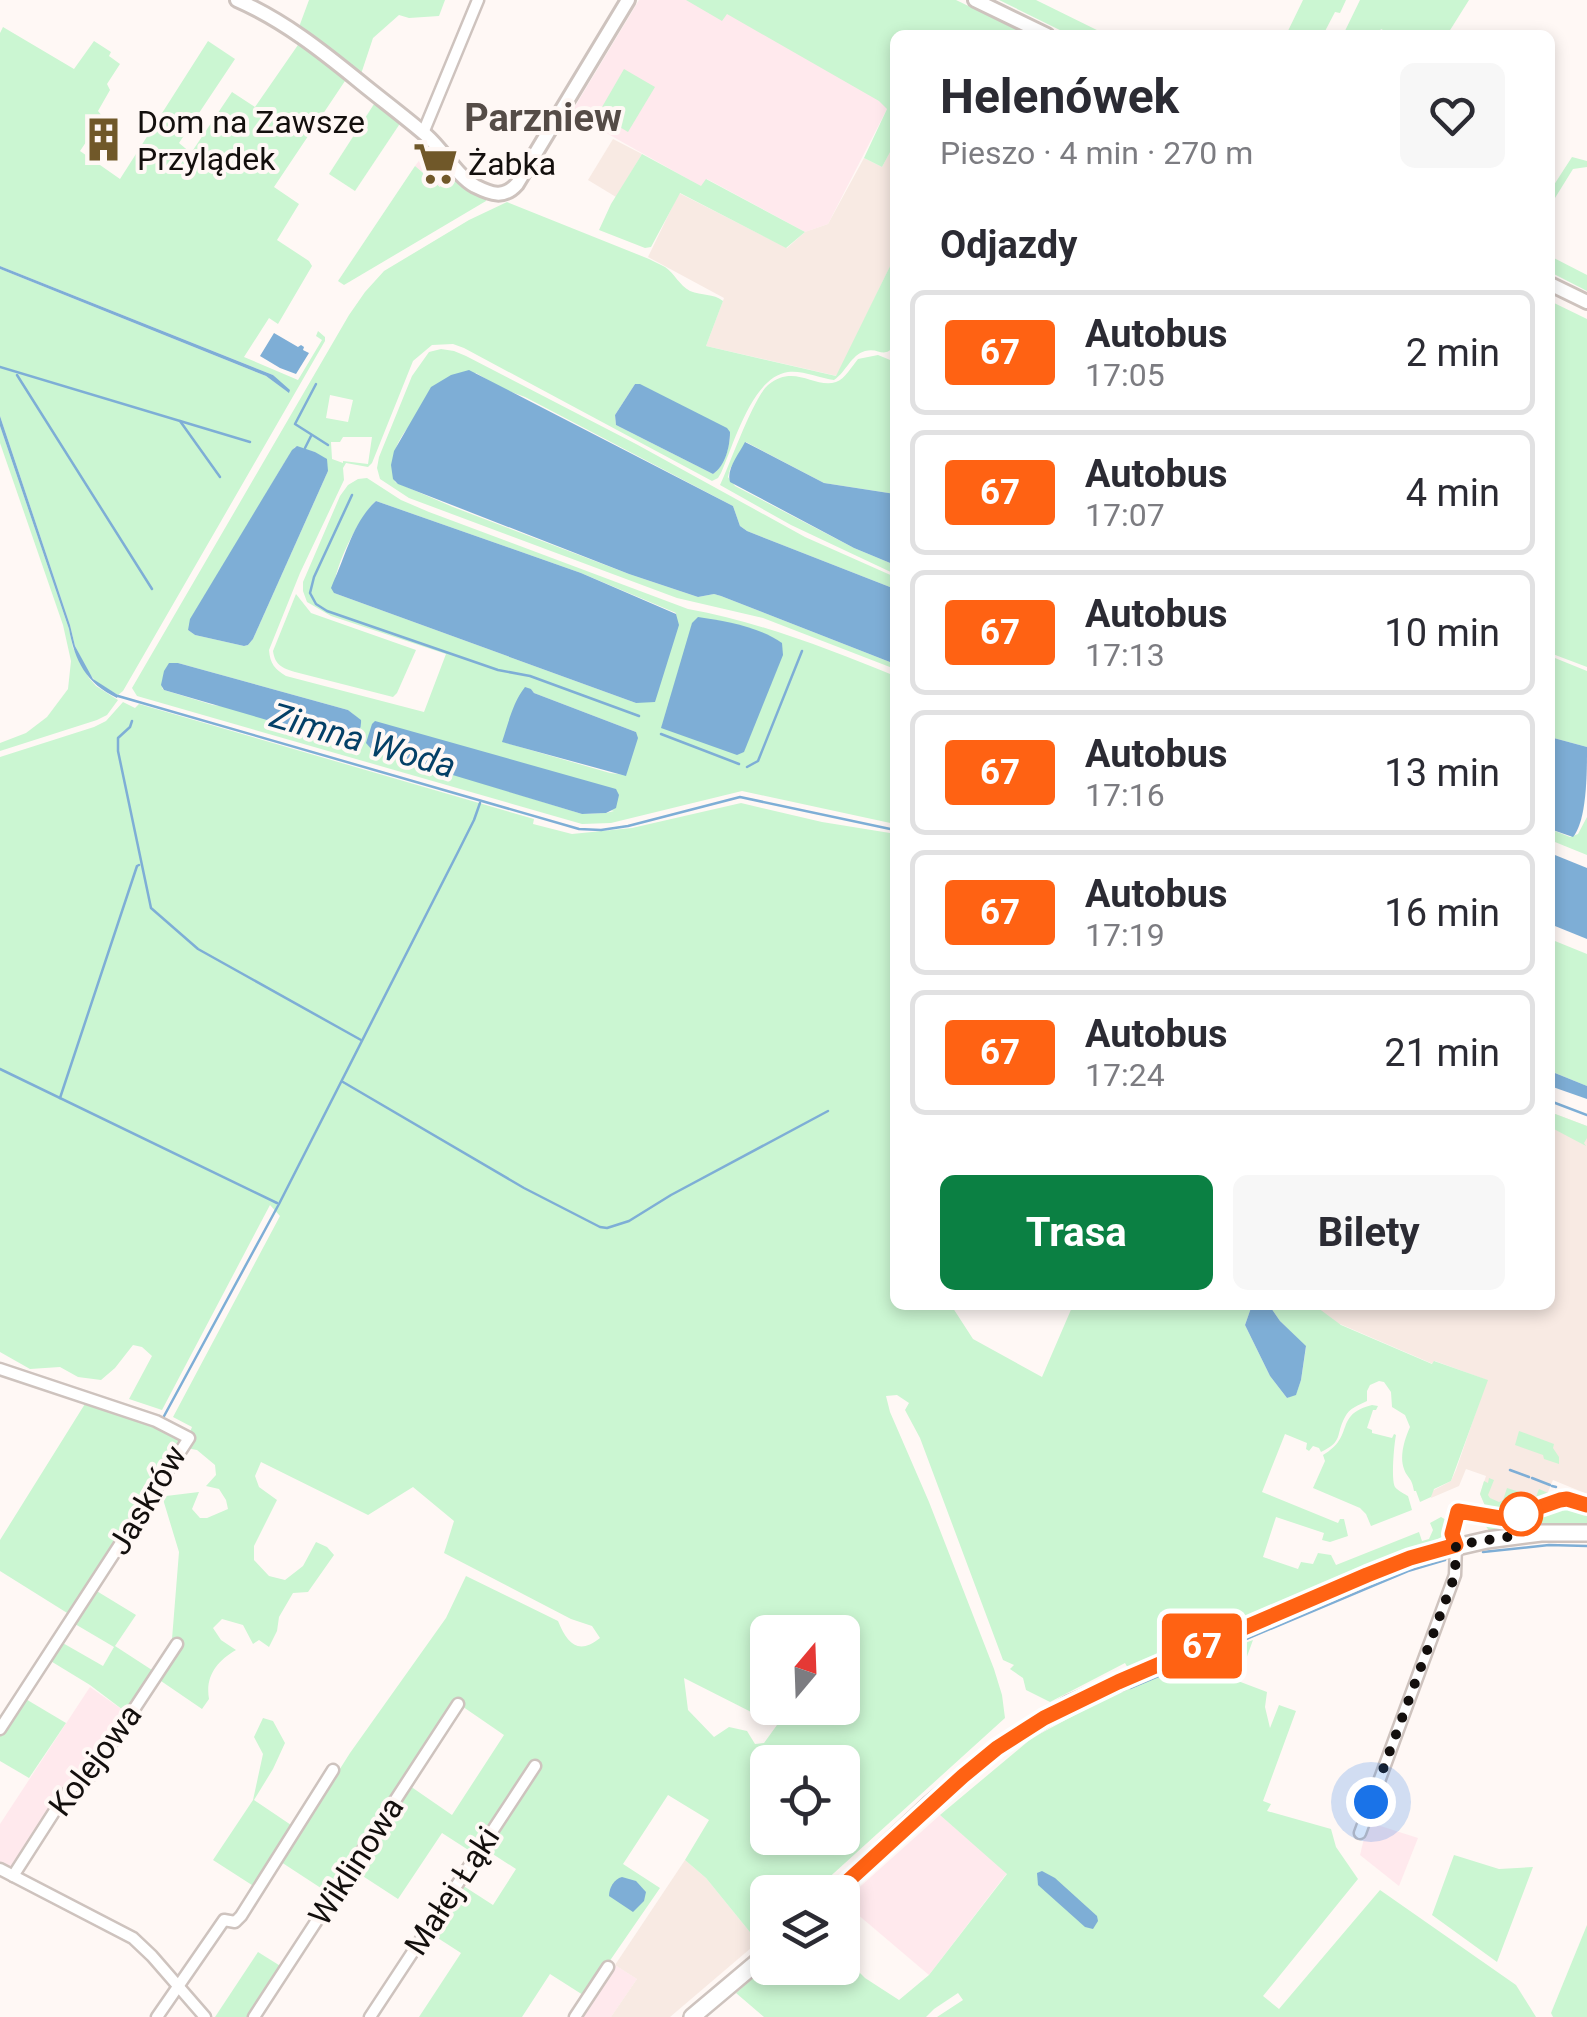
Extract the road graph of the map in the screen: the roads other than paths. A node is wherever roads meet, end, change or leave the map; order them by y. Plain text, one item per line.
1 (237, 0) edge
2 (478, 0) edge
3 (628, 0) edge
4 (975, 0) edge
5 (1036, 30) edge
6 (423, 133) junction
7 (1555, 286) edge
8 (1587, 302) edge
9 (0, 1369) edge
10 (1587, 1532) edge
11 (1456, 1545) junction
12 (178, 1644) dead end
13 (458, 1704) dead end
14 (0, 1729) edge
15 (534, 1766) dead end
16 (333, 1770) dead end
17 (1360, 1832) dead end
18 (0, 1869) edge
19 (855, 1875) edge
20 (13, 1876) junction
21 (608, 1967) dead end
22 (750, 1968) edge
23 (178, 1986) junction
24 (157, 2017) edge
25 (205, 2017) edge
26 (254, 2017) edge
27 (370, 2017) edge
28 (575, 2017) edge
29 (692, 2017) edge

1 - 6 street
2 - 6 street
3 - 6 street
4 - 5 street
7 - 8 street
9 - 14 street, Jaskrów
10 - 11 main road
11 - 17 street
11 - 19 main road
12 - 20 street, Kolejowa
13 - 26 street, Wiklinowa
15 - 27 street, Małej Łąki
16 - 23 street
18 - 20 street
20 - 23 street
21 - 28 street
22 - 29 main road
23 - 24 street
23 - 25 street

